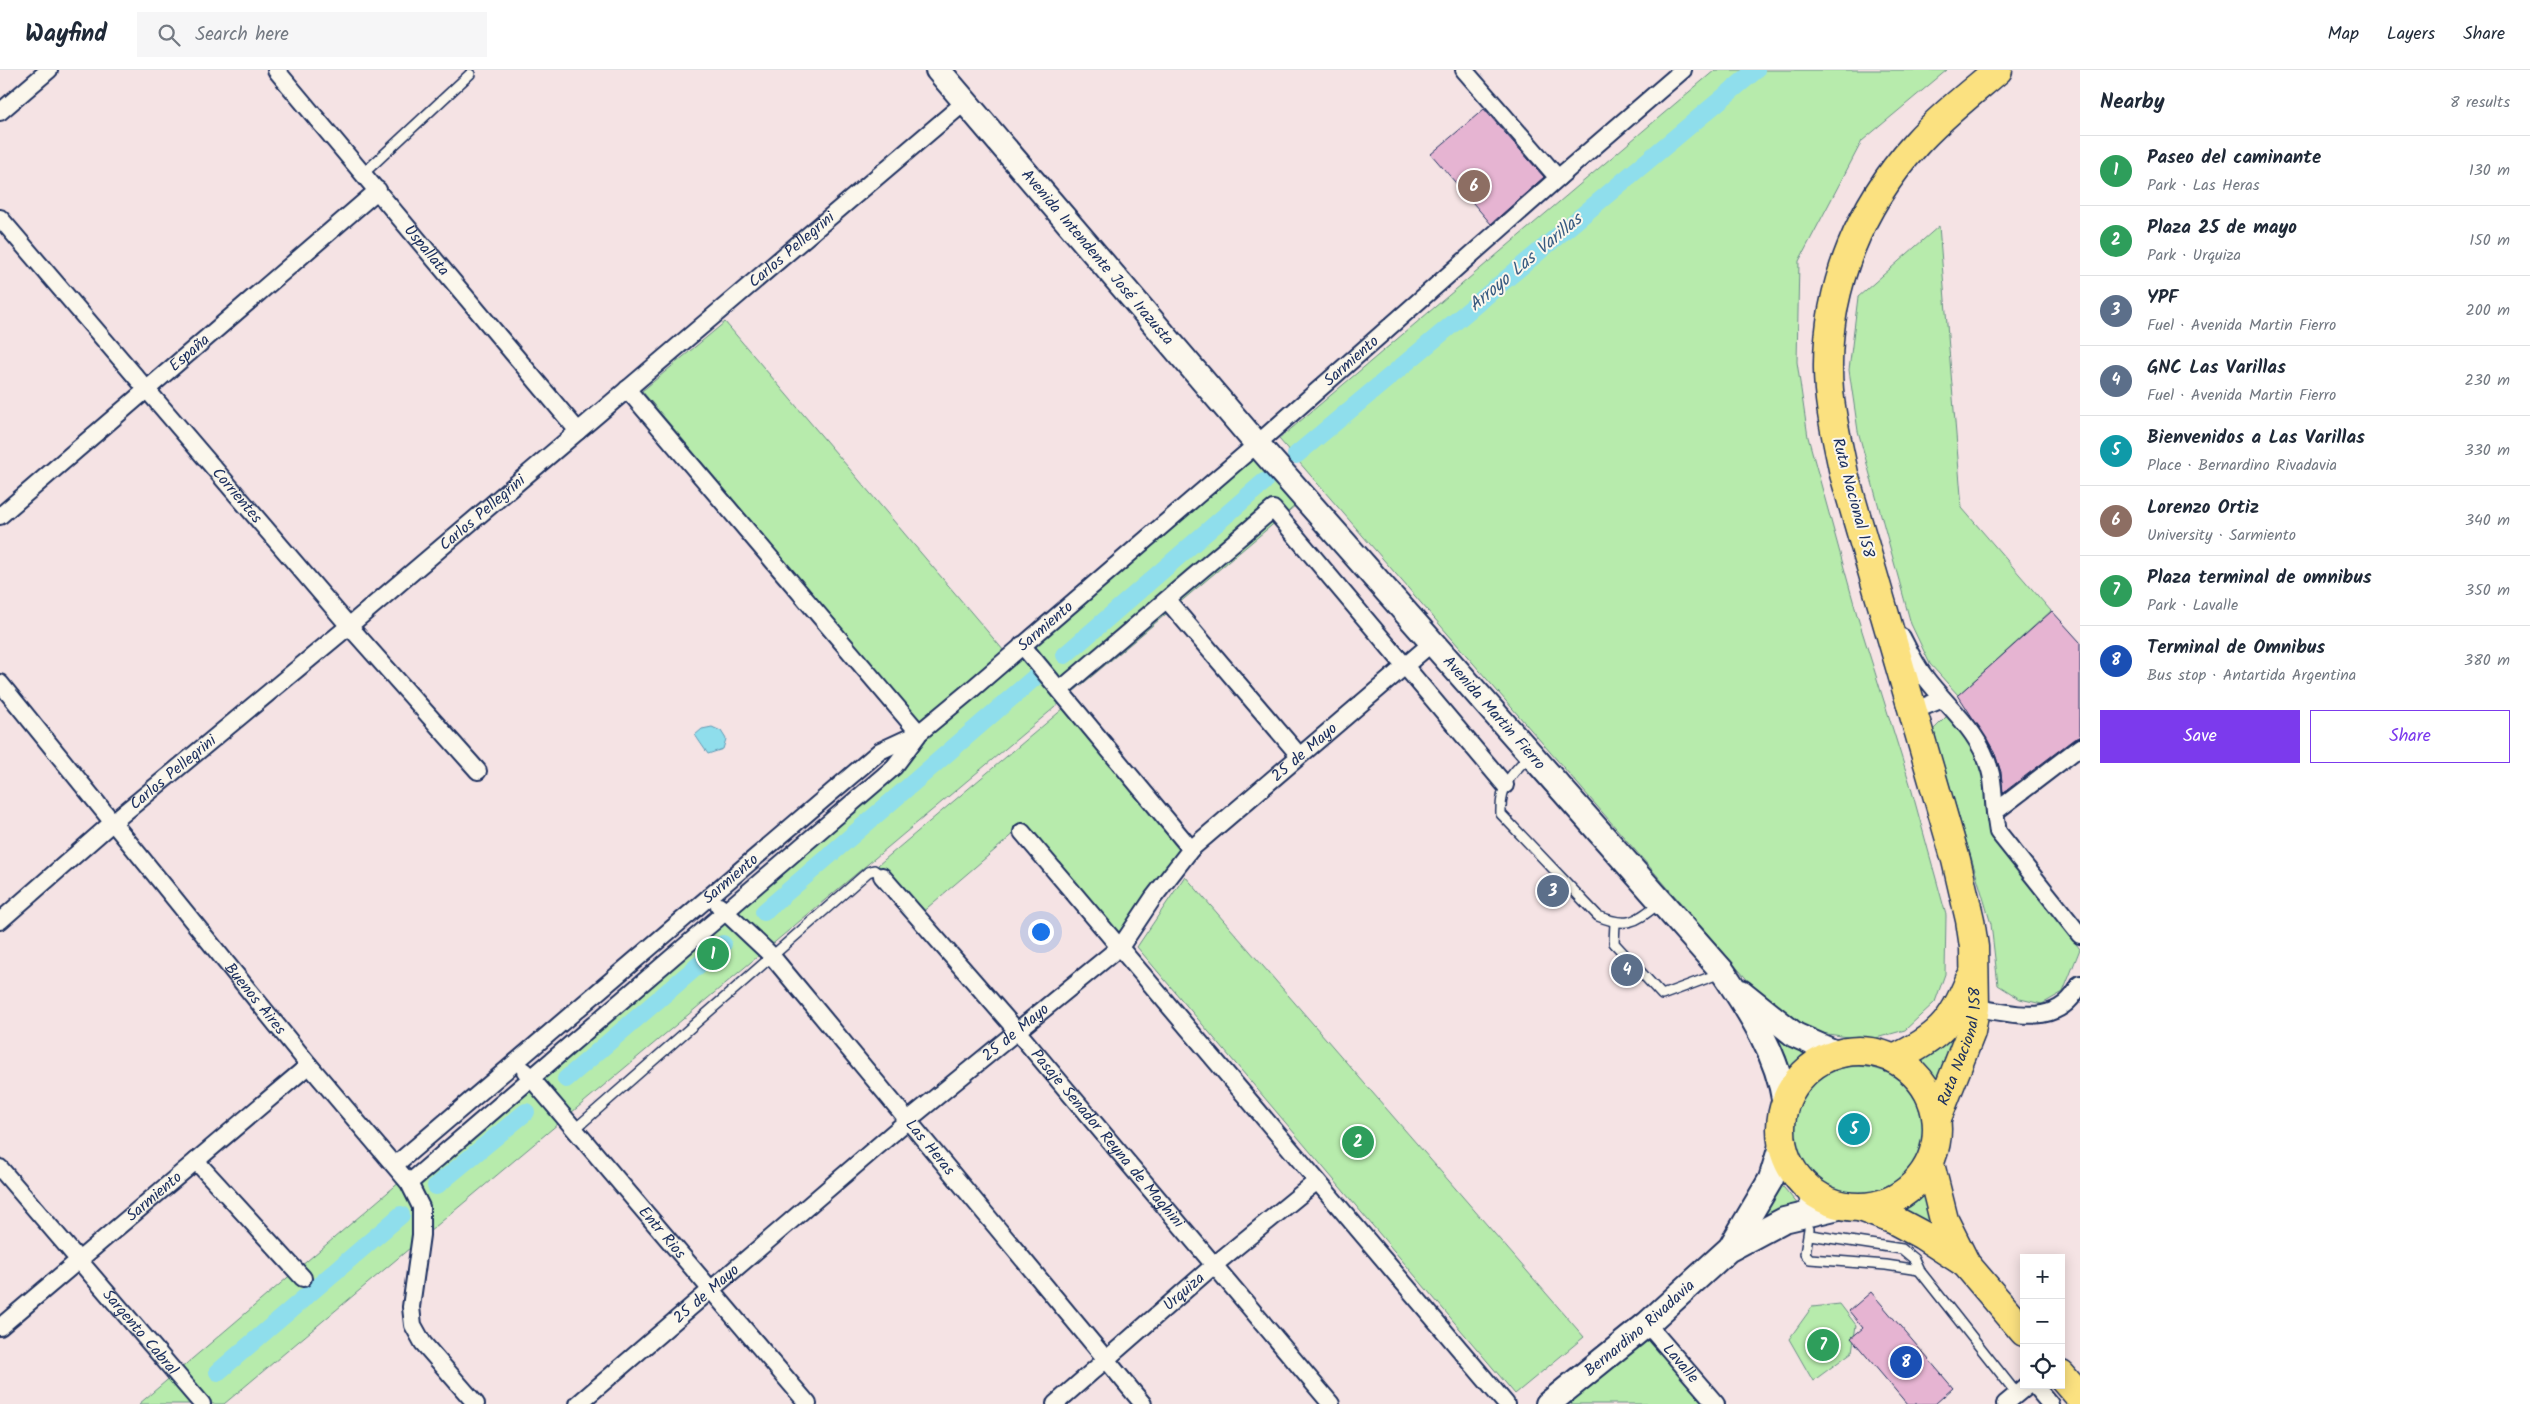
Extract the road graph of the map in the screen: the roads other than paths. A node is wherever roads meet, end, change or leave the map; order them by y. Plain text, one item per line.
1 (49, 70) edge
2 (276, 70) edge
3 (1464, 70) edge
4 (1998, 70) edge
5 (1678, 72) edge
6 (470, 74) dead end
7 (947, 74) edge
8 (965, 102) junction
9 (0, 112) edge
10 (364, 173) junction
11 (1558, 178) junction
12 (378, 190) junction
13 (0, 218) edge
14 (146, 389) junction
15 (627, 389) junction
16 (578, 431) junction
17 (1257, 444) junction
18 (0, 516) edge
19 (1167, 600) junction
20 (1884, 607) junction
21 (349, 626) junction
22 (1433, 642) junction
23 (1022, 645) junction
24 (1405, 666) junction
25 (0, 683) edge
26 (1060, 690) junction
27 (1944, 699) junction
28 (1913, 711) junction
29 (919, 733) junction
30 (2080, 747) edge
31 (1298, 754) junction
32 (1531, 754) junction
33 (478, 771) dead end
34 (1505, 785) junction
35 (1995, 812) junction
36 (113, 822) junction
37 (1022, 832) dead end
38 (1191, 848) junction
39 (882, 876) joint
40 (711, 897) junction
41 (1661, 902) junction
42 (726, 912) junction
43 (0, 920) edge
44 (1615, 923) junction
45 (2080, 935) edge
46 (1121, 946) junction
47 (770, 955) junction
48 (1974, 971) junction
49 (1726, 978) junction
50 (2080, 984) edge
51 (1974, 1008) junction
52 (1016, 1031) junction
53 (1838, 1054) junction
54 (1894, 1059) junction
55 (517, 1062) junction
56 (309, 1065) junction
57 (531, 1078) junction
58 (1785, 1104) junction
59 (1937, 1118) junction
60 (907, 1121) junction
61 (575, 1128) junction
62 (1782, 1143) junction
63 (196, 1161) junction
64 (1930, 1164) junction
65 (394, 1165) junction
66 (0, 1168) edge
67 (1317, 1181) junction
68 (1801, 1182) junction
69 (411, 1187) junction
70 (1852, 1207) junction
71 (1808, 1224) junction
72 (1728, 1250) junction
73 (80, 1259) junction
74 (1966, 1264) junction
75 (1212, 1266) junction
76 (1919, 1270) junction
77 (303, 1278) dead end
78 (711, 1288) junction
79 (1647, 1324) junction
80 (0, 1327) edge
81 (2020, 1327) edge
82 (1106, 1360) junction
83 (2037, 1389) edge
84 (2017, 1394) edge
85 (202, 1404) edge
86 (476, 1404) edge
87 (578, 1404) edge
88 (808, 1404) edge
89 (1055, 1404) edge
90 (1143, 1404) edge
91 (1331, 1404) edge
92 (1506, 1404) edge
93 (1548, 1404) edge
94 (1716, 1404) edge
95 (2050, 1404) edge

1 - 9 street
2 - 10 street, Uspallata
3 - 11 street
4 - 20 highway, Ruta Nacional 158
5 - 11 street, Sarmiento
6 - 10 lane
7 - 8 main road, Avenida Intendente José Irazusta
8 - 15 street, Carlos Pellegrini
8 - 17 main road, Avenida Intendente José Irazusta
10 - 12 street, Uspallata
11 - 17 street, Sarmiento
12 - 14 street, España
12 - 16 street, Uspallata
13 - 14 street, Corrientes
14 - 18 street, España
14 - 21 street, Corrientes
15 - 16 street, Carlos Pellegrini
15 - 29 street
16 - 21 street, Carlos Pellegrini
17 - 22 main road, Avenida Martin Fierro
17 - 23 street, Sarmiento
19 - 24 street
19 - 26 street
19 - 31 street
20 - 27 street
20 - 28 highway, Ruta Nacional 158
21 - 33 street, Corrientes
21 - 36 street, Carlos Pellegrini
22 - 24 street, 25 de Mayo
22 - 32 main road, Avenida Martin Fierro
23 - 26 street
23 - 29 street, Sarmiento
24 - 31 street, 25 de Mayo
24 - 34 street
25 - 36 street, Buenos Aires
26 - 38 street
27 - 28 street
27 - 35 street
28 - 48 highway, Ruta Nacional 158
29 - 40 street, Sarmiento
29 - 42 street
30 - 35 street
31 - 38 street, 25 de Mayo
32 - 34 lane
32 - 41 main road, Avenida Martin Fierro
34 - 44 lane
35 - 45 street
36 - 43 street, Carlos Pellegrini
36 - 56 street, Buenos Aires
37 - 46 street
38 - 46 street, 25 de Mayo
39 - 47 lane
39 - 52 street, Pasaje Senador Reyna de Maghini
40 - 42 street, Las Heras
40 - 55 street, Sarmiento
41 - 44 lane
41 - 49 main road, Avenida Martin Fierro
42 - 47 street, Las Heras
42 - 57 street
44 - 49 lane
46 - 52 street, 25 de Mayo
46 - 67 street
47 - 60 street, Las Heras
47 - 61 lane
48 - 51 highway, Ruta Nacional 158
48 - 54 highway, Ruta Nacional 158
49 - 53 main road, Avenida Martin Fierro
49 - 58 main road, Avenida Martin Fierro
50 - 51 street
51 - 59 highway, Ruta Nacional 158
52 - 60 street, 25 de Mayo
52 - 75 street, Pasaje Senador Reyna de Maghini
53 - 54 highway
53 - 58 highway
54 - 59 highway
55 - 57 street, Entr Rios
55 - 65 street, Sarmiento
56 - 63 street, Sarmiento
56 - 65 street, Buenos Aires
57 - 61 street, Entr Rios
57 - 69 street
58 - 62 highway
59 - 64 highway
60 - 78 street, 25 de Mayo
60 - 82 street, Las Heras
61 - 78 street, Entr Rios
62 - 68 highway
62 - 72 main road, Bernardino Rivadavia
63 - 73 street, Sarmiento
63 - 77 street
64 - 70 highway
64 - 74 highway
65 - 69 street, Buenos Aires
66 - 73 street, Sargento Cabral
67 - 75 street, Urquiza
67 - 92 street
68 - 70 highway
68 - 71 lane
69 - 86 street, Buenos Aires
70 - 71 main road, Bernardino Rivadavia
70 - 74 highway
71 - 72 main road, Bernardino Rivadavia
71 - 76 lane
71 - 76 lane
72 - 79 main road, Bernardino Rivadavia
73 - 80 street, Sarmiento
73 - 85 street, Sargento Cabral
74 - 81 highway
75 - 82 street, Urquiza
75 - 91 street, Pasaje Senador Reyna de Maghini
76 - 84 lane
78 - 87 street, 25 de Mayo
78 - 88 street, Entr Rios
79 - 93 main road, Bernardino Rivadavia
79 - 94 street, Lavalle
82 - 89 street, Urquiza
82 - 90 street, Las Heras
83 - 95 street

